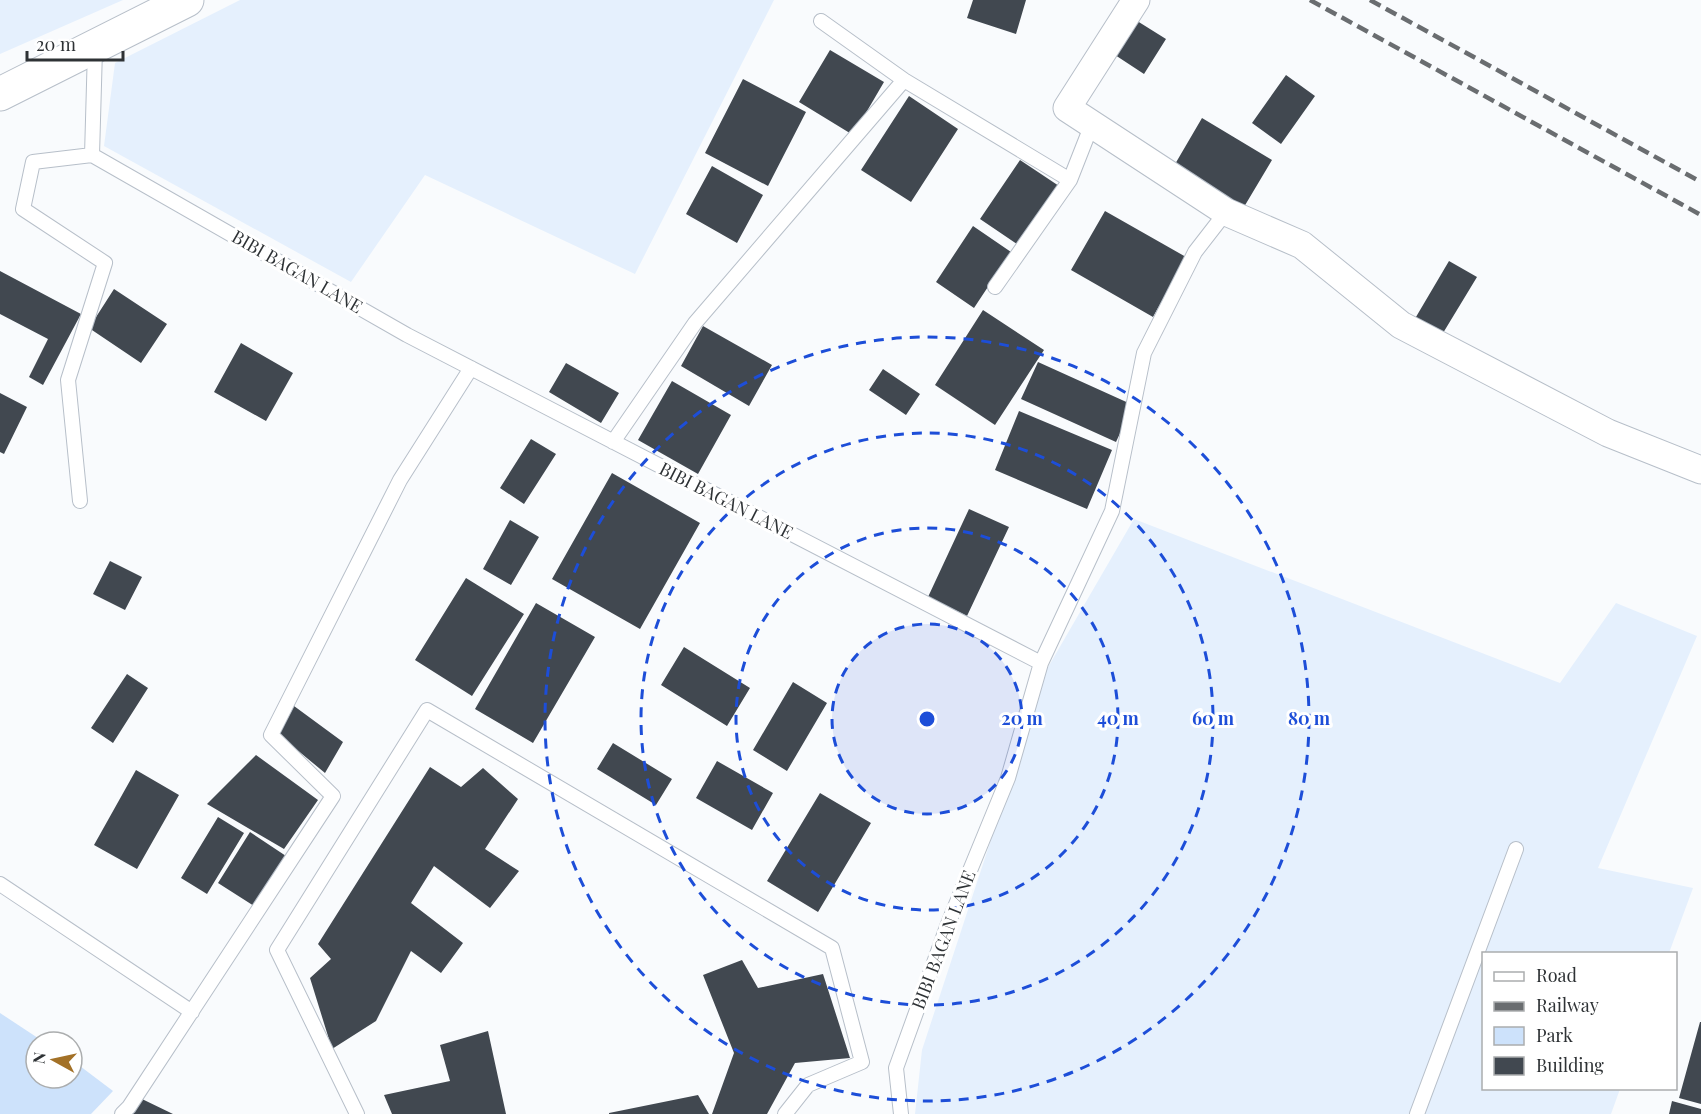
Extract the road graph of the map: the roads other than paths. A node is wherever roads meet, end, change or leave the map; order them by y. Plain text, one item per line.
1 (187, 0) edge
2 (1136, 0) edge
3 (821, 21) dead end
4 (95, 46) junction
5 (904, 80) junction
6 (0, 94) edge
7 (1092, 124) junction
8 (92, 155) junction
9 (1070, 180) junction
10 (1226, 212) junction
11 (995, 287) dead end
12 (471, 368) junction
13 (613, 442) junction
14 (1701, 470) edge
15 (80, 501) dead end
16 (1041, 663) junction
17 (1516, 849) dead end
18 (0, 884) edge
19 (192, 1012) junction
20 (122, 1114) edge
21 (357, 1114) edge
22 (785, 1114) edge
23 (901, 1114) edge
24 (1418, 1114) edge

1 - 4 main road
2 - 7 street
3 - 5 lane
4 - 6 main road
4 - 8 lane
5 - 9 lane
5 - 13 lane
7 - 9 lane
7 - 10 street
8 - 12 lane, BIBI BAGAN LANE
8 - 15 lane
9 - 11 lane
10 - 14 street
10 - 16 lane
12 - 13 lane, BIBI BAGAN LANE
12 - 19 lane
13 - 16 lane, BIBI BAGAN LANE
16 - 23 lane, BIBI BAGAN LANE
17 - 24 lane
18 - 19 lane
19 - 20 lane
21 - 22 lane

